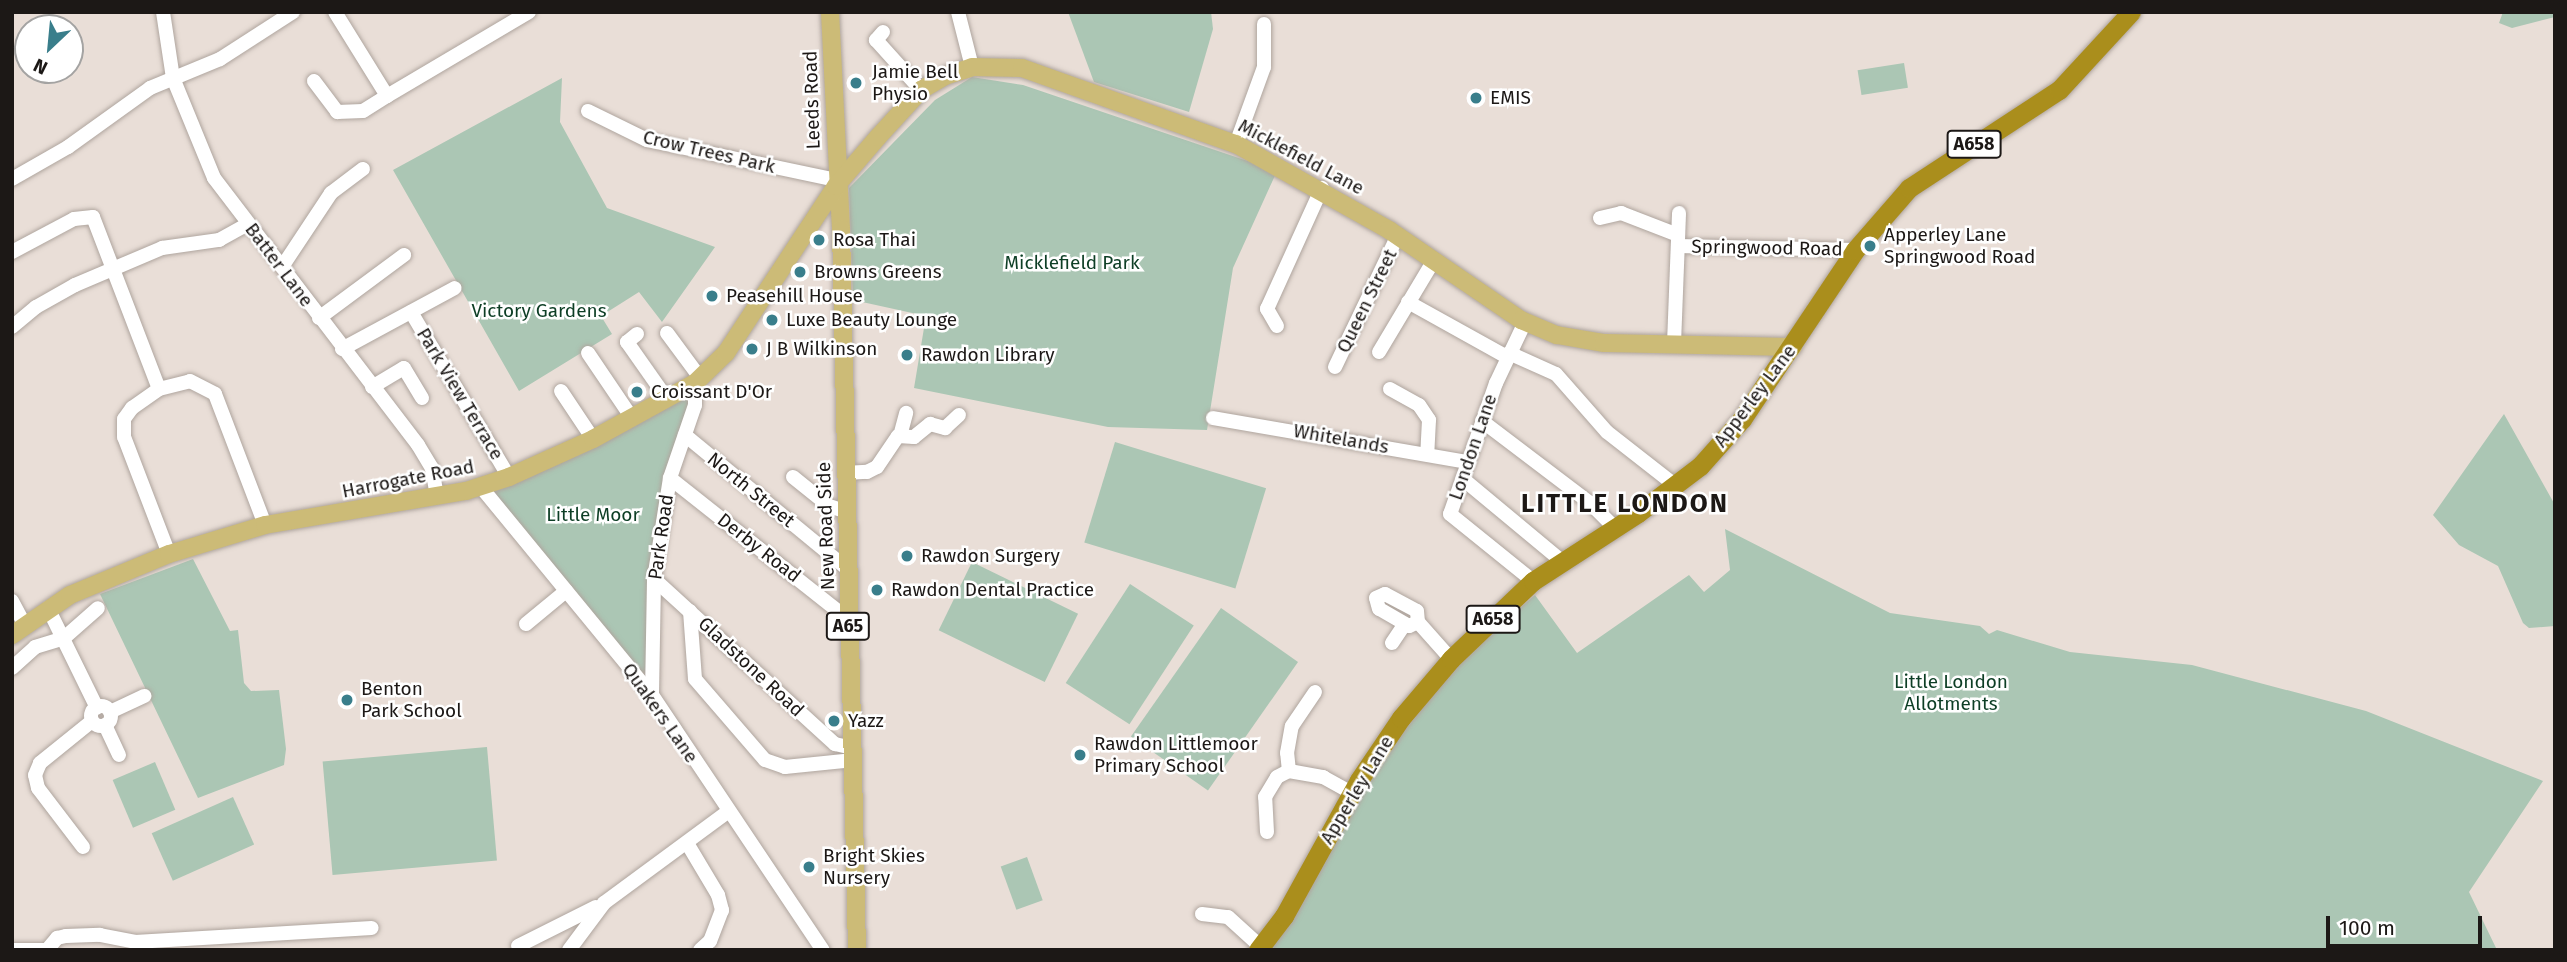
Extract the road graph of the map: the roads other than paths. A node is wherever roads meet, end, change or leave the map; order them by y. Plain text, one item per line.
1 (163, 12) edge
2 (293, 12) edge
3 (335, 12) edge
4 (529, 12) edge
5 (830, 12) edge
6 (958, 12) edge
7 (2131, 12) edge
8 (1264, 24) dead end
9 (883, 32) dead end
10 (972, 67) junction
11 (173, 78) junction
12 (314, 81) dead end
13 (921, 90) junction
14 (387, 96) junction
15 (587, 111) dead end
16 (834, 141) junction
17 (1236, 144) junction
18 (864, 153) junction
19 (363, 169) dead end
20 (12, 178) edge
21 (836, 183) junction
22 (1322, 188) junction
23 (1679, 213) dead end
24 (1600, 218) dead end
25 (248, 224) junction
26 (1398, 235) junction
27 (1678, 240) junction
28 (1855, 250) junction
29 (12, 252) edge
30 (404, 255) dead end
31 (1434, 260) junction
32 (282, 267) junction
33 (113, 269) junction
34 (455, 288) dead end
35 (1408, 302) junction
36 (411, 312) junction
37 (319, 318) junction
38 (1525, 322) junction
39 (1277, 326) dead end
40 (12, 327) edge
41 (1805, 328) junction
42 (667, 333) dead end
43 (637, 334) dead end
44 (1674, 344) junction
45 (1770, 346) junction
46 (1793, 347) junction
47 (342, 349) junction
48 (1379, 352) dead end
49 (588, 353) dead end
50 (1508, 355) junction
51 (1335, 367) dead end
52 (698, 381) junction
53 (372, 387) junction
54 (159, 389) junction
55 (1390, 389) dead end
56 (561, 391) dead end
57 (422, 398) dead end
58 (667, 399) junction
59 (906, 413) dead end
60 (958, 415) dead end
61 (632, 418) junction
62 (1213, 418) dead end
63 (1482, 421) junction
64 (685, 436) junction
65 (900, 436) junction
66 (593, 439) junction
67 (1427, 454) junction
68 (1468, 462) junction
69 (845, 473) junction
70 (509, 477) junction
71 (793, 477) dead end
72 (670, 478) junction
73 (1463, 479) junction
74 (1676, 486) junction
75 (481, 487) junction
76 (437, 497) junction
77 (847, 512) junction
78 (265, 525) junction
79 (1615, 528) junction
80 (169, 554) junction
81 (1563, 562) junction
82 (850, 571) junction
83 (654, 579) junction
84 (1532, 581) junction
85 (566, 592) junction
86 (12, 601) edge
87 (48, 608) junction
88 (98, 608) dead end
89 (690, 611) junction
90 (848, 619) junction
91 (526, 624) dead end
92 (18, 630) edge
93 (64, 638) junction
94 (1392, 643) dead end
95 (1451, 659) junction
96 (12, 668) edge
97 (1315, 692) dead end
98 (653, 695) junction
99 (145, 696) dead end
100 (101, 716) junction
101 (853, 754) junction
102 (119, 755) dead end
103 (1289, 771) junction
104 (1352, 793) junction
105 (729, 811) junction
106 (1266, 832) dead end
107 (687, 843) junction
108 (83, 847) dead end
109 (604, 903) junction
110 (1202, 914) dead end
111 (372, 928) dead end
112 (135, 946) edge
113 (518, 946) dead end
114 (1259, 948) edge
115 (12, 950) edge
116 (47, 950) edge
117 (569, 950) edge
118 (700, 950) edge
119 (823, 950) edge
120 (857, 950) edge

1 - 11 street, Batter Lane
2 - 11 street
3 - 14 street
4 - 14 street
5 - 16 main road, Leeds Road / A65
6 - 10 street
7 - 28 highway, Apperley Lane / A658
8 - 17 street
9 - 13 street
10 - 13 main road, Micklefield Lane
10 - 17 main road, Micklefield Lane
11 - 20 street
11 - 25 street, Batter Lane
12 - 14 street
13 - 18 main road, Micklefield Lane
15 - 21 street, Crow Trees Park
16 - 18 main road
16 - 21 main road, Leeds Road / A65
17 - 22 main road, Micklefield Lane
18 - 21 main road, Micklefield Lane
19 - 32 street
21 - 52 main road, Harrogate Road
21 - 69 main road, New Road Side / A65
22 - 26 main road, Micklefield Lane
22 - 39 street
23 - 27 street, Springwood Road
24 - 27 street
25 - 32 street, Batter Lane
25 - 33 street
26 - 31 main road, Micklefield Lane
26 - 51 street, Queen Street
27 - 28 street, Springwood Road
27 - 44 street, Springwood Road
28 - 41 highway, Apperley Lane / A658
29 - 33 street
30 - 37 street
31 - 35 street
31 - 38 main road, Micklefield Lane
32 - 37 street, Batter Lane
33 - 40 street
33 - 54 street
34 - 36 street
35 - 48 street
35 - 50 street
36 - 47 street
36 - 70 street, Park View Terrace
37 - 47 street, Batter Lane
38 - 44 main road, Micklefield Lane
38 - 50 street, London Lane
41 - 45 main road, Micklefield Lane
41 - 46 highway, Apperley Lane / A658
42 - 52 street
43 - 58 street
44 - 45 main road, Micklefield Lane
45 - 46 main road, Micklefield Lane
46 - 74 highway, Apperley Lane / A658
47 - 53 street, Batter Lane
49 - 61 street
50 - 63 street, London Lane
50 - 74 street
52 - 58 main road, Harrogate Road
52 - 64 street, Park Road
53 - 57 street
53 - 76 street, Batter Lane
54 - 78 street
54 - 80 street
55 - 67 street
56 - 66 street
58 - 61 main road, Harrogate Road
59 - 65 street
60 - 65 street
61 - 66 main road, Harrogate Road
62 - 67 street, Whitelands
63 - 68 street, London Lane
63 - 79 street
64 - 72 street, Park Road
64 - 82 street, North Street
65 - 69 street
66 - 70 main road, Harrogate Road
67 - 68 street, Whitelands
68 - 73 street, London Lane
69 - 77 main road, New Road Side / A65
70 - 75 main road, Harrogate Road
71 - 77 street
72 - 83 street, Park Road
72 - 90 street, Derby Road
73 - 81 street
73 - 84 street, London Lane
74 - 79 highway, Apperley Lane / A658
75 - 76 main road, Harrogate Road
75 - 85 street, Quakers Lane
76 - 78 main road, Harrogate Road
77 - 82 main road, New Road Side / A65
78 - 80 main road, Harrogate Road
79 - 81 highway, Apperley Lane / A658
80 - 87 main road, Harrogate Road
81 - 84 highway, Apperley Lane / A658
82 - 90 main road, New Road Side / A65
83 - 89 street, Gladstone Road
83 - 98 street, Park Road
84 - 95 highway, Apperley Lane / A658
85 - 91 street
85 - 98 street, Quakers Lane
86 - 92 street
87 - 92 main road, Harrogate Road
87 - 93 street
88 - 93 street
89 - 101 street, Gladstone Road
89 - 101 street
90 - 101 main road, New Road Side / A65
93 - 96 street
93 - 100 street
94 - 95 street
95 - 104 highway, Apperley Lane / A658
97 - 103 street
98 - 105 street, Quakers Lane
99 - 100 street
100 - 102 street
100 - 108 street
101 - 120 main road, New Road Side / A65
103 - 104 street
103 - 106 street
104 - 114 highway, Apperley Lane / A658
105 - 107 street
105 - 119 street, Quakers Lane
107 - 109 street
107 - 118 street
109 - 113 street
109 - 117 street
110 - 114 street
111 - 112 street
112 - 116 street
115 - 116 street

